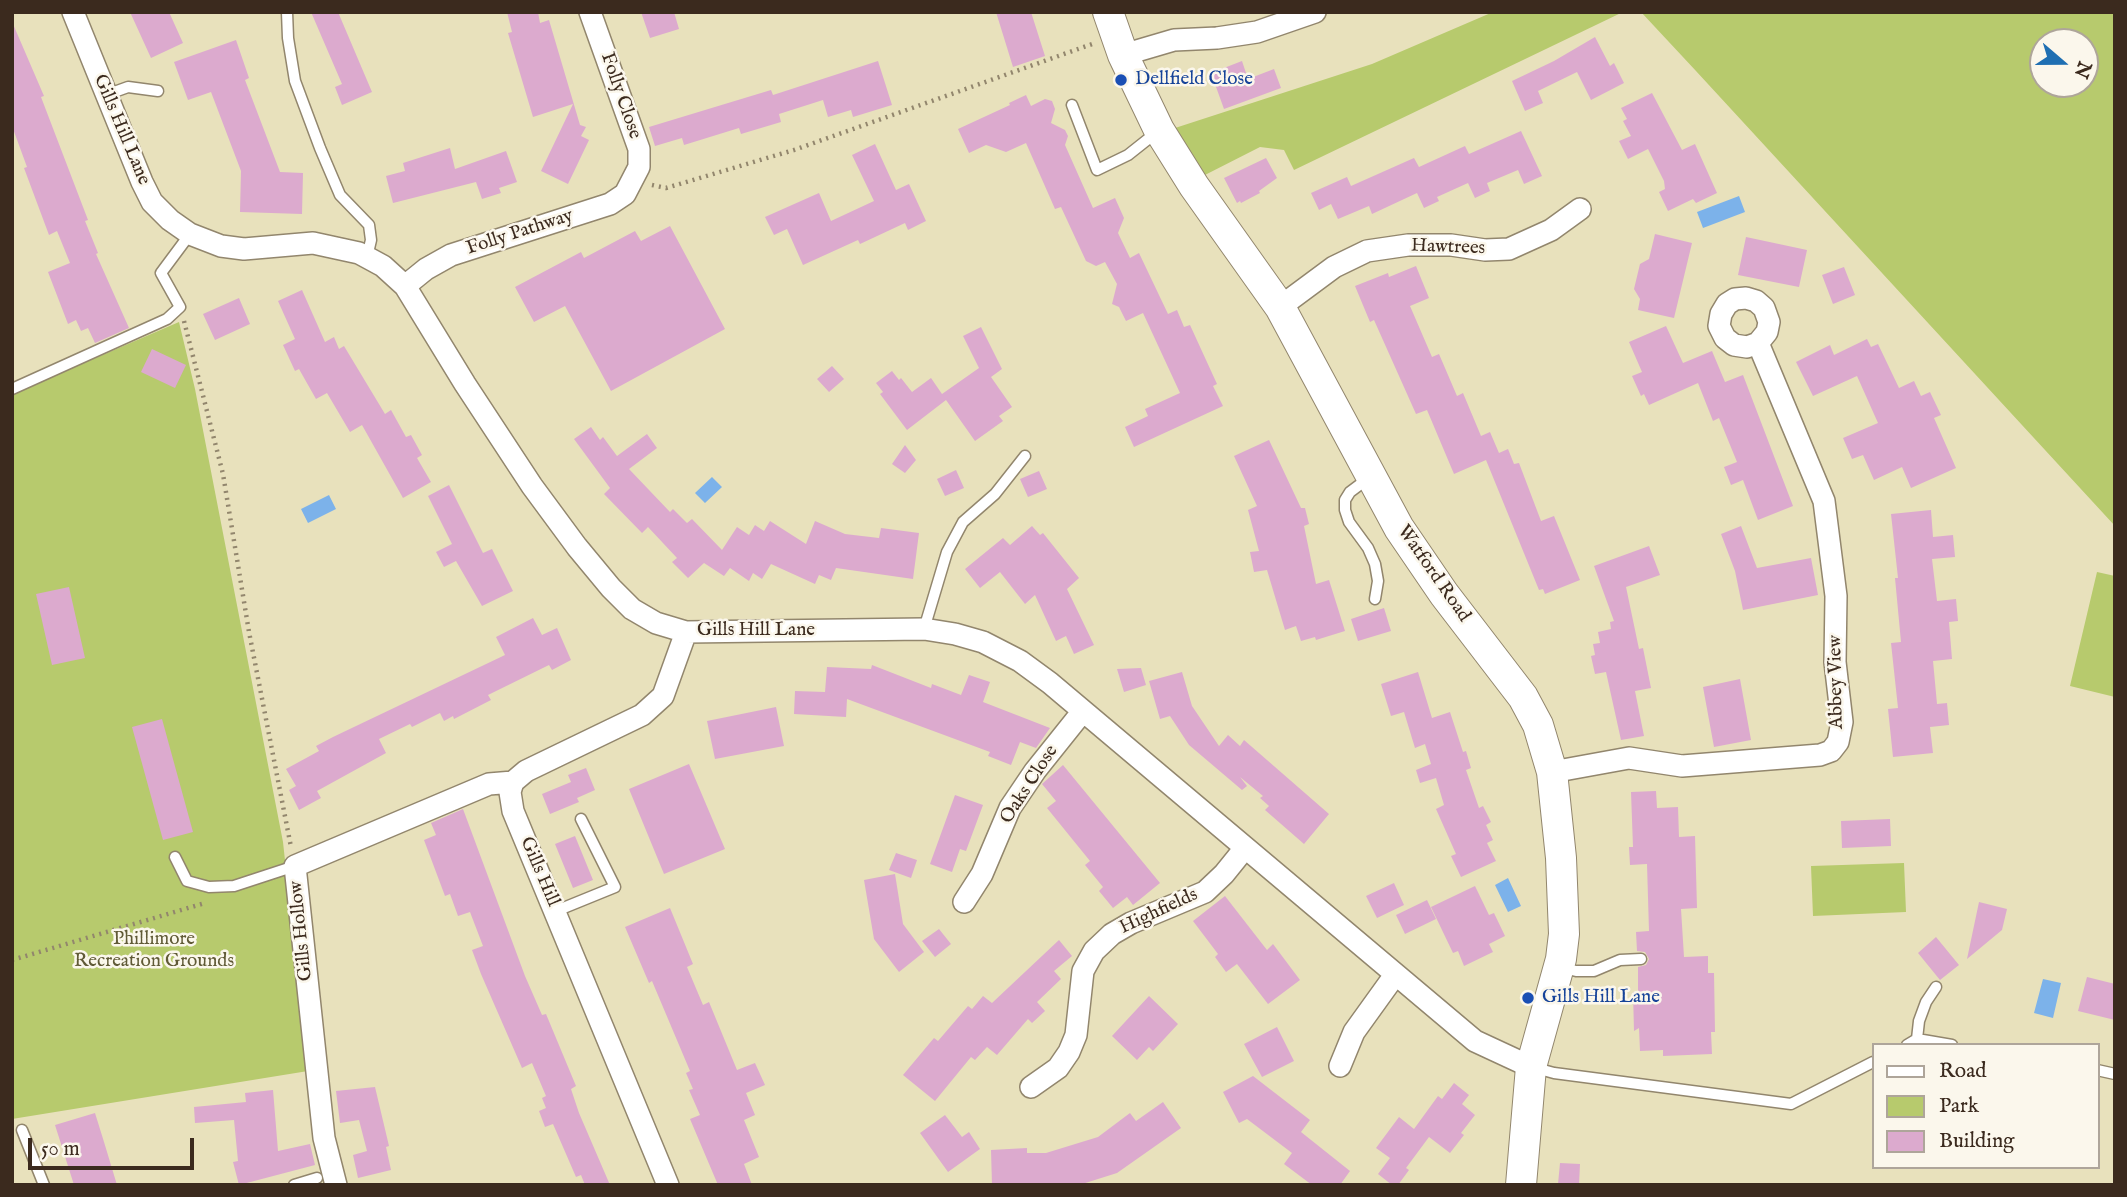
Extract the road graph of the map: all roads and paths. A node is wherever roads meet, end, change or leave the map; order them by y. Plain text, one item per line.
1 (73, 12) edge
2 (287, 12) edge
3 (590, 12) edge
4 (1315, 12) edge
5 (1115, 34) edge
6 (158, 91) dead end
7 (106, 95) junction
8 (1072, 105) dead end
9 (1159, 130) junction
10 (633, 181) junction
11 (1580, 209) dead end
12 (190, 234) junction
13 (367, 257) junction
14 (405, 286) junction
15 (180, 307) junction
16 (1280, 307) junction
17 (1758, 343) dead end
18 (12, 389) edge
19 (1025, 456) dead end
20 (1370, 477) junction
21 (1375, 599) dead end
22 (925, 629) junction
23 (686, 632) junction
24 (1083, 711) junction
25 (1552, 772) junction
26 (513, 782) junction
27 (581, 819) dead end
28 (1245, 848) junction
29 (176, 857) dead end
30 (295, 866) junction
31 (234, 886) junction
32 (964, 901) dead end
33 (556, 911) junction
34 (1641, 959) dead end
35 (12, 960) edge
36 (1559, 967) junction
37 (1395, 975) junction
38 (1936, 987) dead end
39 (1912, 1042) edge
40 (1871, 1063) edge
41 (1340, 1066) dead end
42 (1531, 1067) junction
43 (1031, 1087) dead end
44 (22, 1130) dead end
45 (326, 1181) edge
46 (44, 1185) edge
47 (294, 1185) edge
48 (668, 1185) edge
49 (1521, 1185) edge

1 - 7 street, Gills Hill Lane
2 - 13 lane
3 - 10 street, Folly Close
4 - 5 street
5 - 9 main road, Watford Road
5 - 10 path
6 - 7 lane
7 - 12 street, Gills Hill Lane
8 - 9 lane
9 - 16 main road, Watford Road
10 - 14 street, Folly Pathway
11 - 16 street, Hawtrees
12 - 13 street, Gills Hill Lane
12 - 15 lane
13 - 14 street, Gills Hill Lane
14 - 23 street, Gills Hill Lane
15 - 18 lane
15 - 30 path
16 - 20 main road, Watford Road
17 - 25 street, Abbey View
19 - 22 lane
20 - 21 lane
20 - 25 main road, Watford Road
22 - 23 street, Gills Hill Lane
22 - 24 street, Gills Hill Lane
23 - 26 street
24 - 28 street, Gills Hill Lane
24 - 32 street, Oaks Close
25 - 36 main road, Watford Road
26 - 30 street, Gills Hollow
26 - 33 street, Gills Hill
27 - 33 lane
28 - 37 street, Gills Hill Lane
28 - 43 street, Highfields
29 - 31 lane
30 - 31 lane
30 - 45 street, Gills Hollow
31 - 35 path
33 - 48 street, Gills Hill
34 - 36 lane
36 - 42 main road, Watford Road
37 - 41 street
37 - 42 street, Gills Hill Lane
38 - 39 lane
40 - 42 lane
42 - 49 main road, Watford Road
44 - 46 lane
45 - 47 lane

